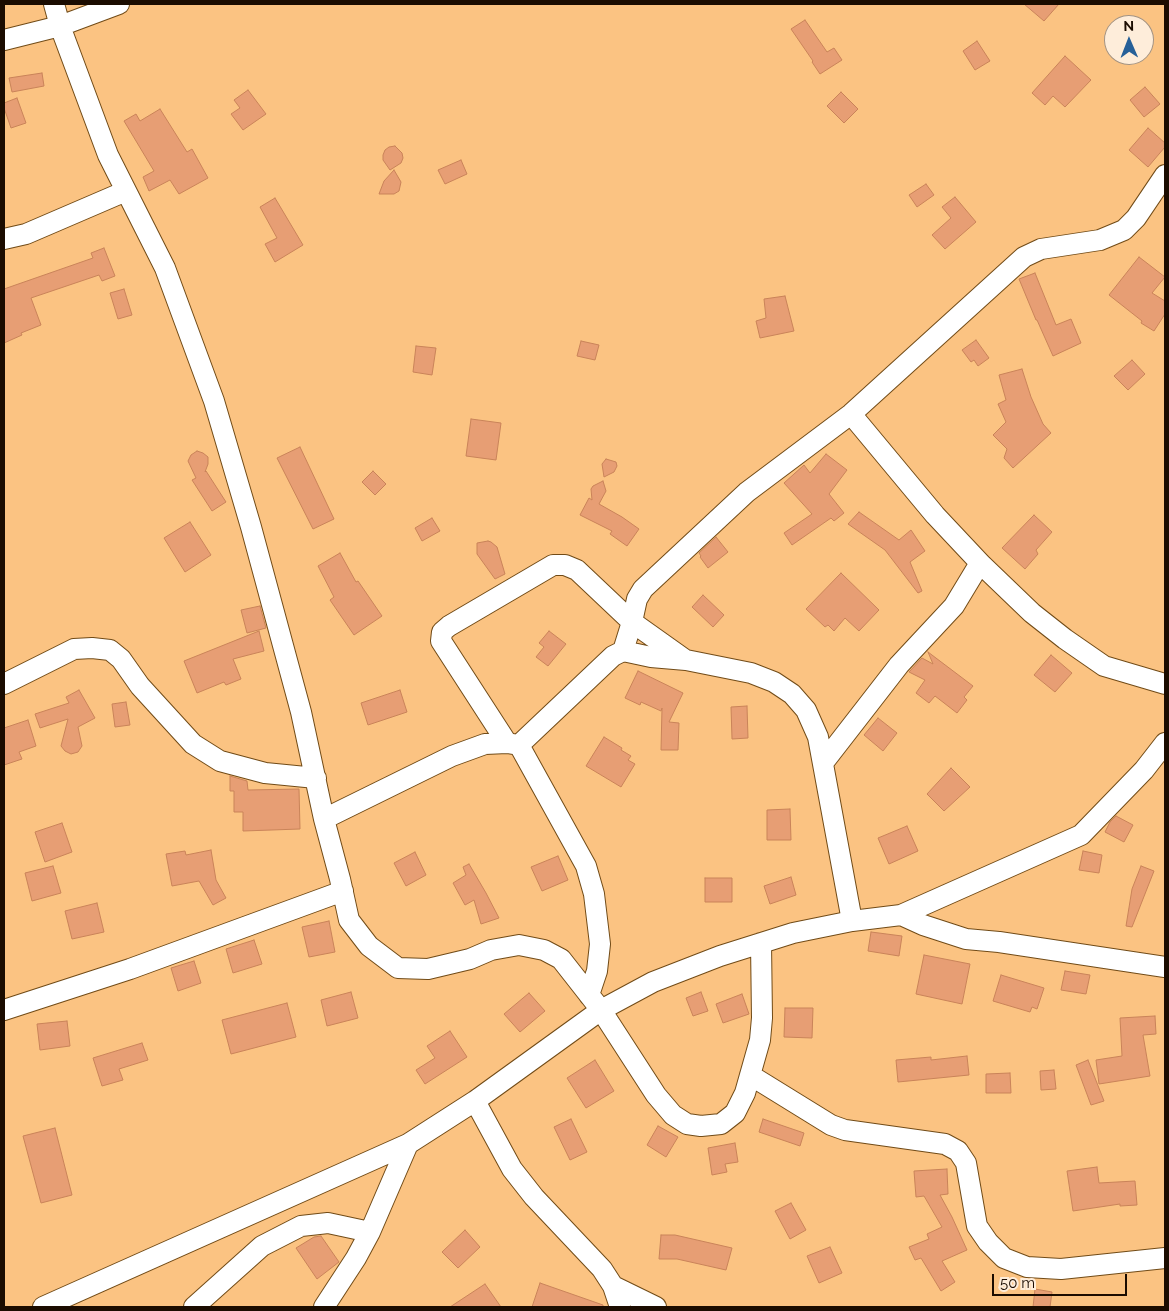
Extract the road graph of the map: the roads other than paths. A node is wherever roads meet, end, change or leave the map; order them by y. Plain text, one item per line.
1 (54, 4) edge
2 (119, 4) edge
3 (60, 26) junction
4 (4, 40) edge
5 (1165, 175) edge
6 (126, 191) junction
7 (4, 239) edge
8 (851, 414) junction
9 (980, 563) junction
10 (632, 622) junction
11 (623, 651) junction
12 (686, 660) junction
13 (4, 684) edge
14 (1165, 684) edge
15 (1165, 742) edge
16 (513, 744) junction
17 (823, 763) junction
18 (316, 778) junction
19 (324, 819) junction
20 (343, 891) junction
21 (901, 915) junction
22 (852, 921) junction
23 (762, 943) junction
24 (1165, 967) edge
25 (595, 1002) junction
26 (4, 1010) edge
27 (750, 1075) junction
28 (475, 1101) junction
29 (408, 1144) junction
30 (370, 1232) junction
31 (1165, 1258) edge
32 (613, 1286) junction
33 (43, 1307) edge
34 (194, 1307) edge
35 (324, 1307) edge
36 (620, 1307) edge
37 (656, 1307) edge

1 - 3 street
2 - 3 street
3 - 4 street
3 - 6 street
5 - 8 street
6 - 7 street
6 - 18 street
8 - 9 street
8 - 10 street
9 - 14 street
9 - 17 street
10 - 11 street
10 - 12 street
10 - 16 street
11 - 12 street
11 - 16 street
12 - 17 street
13 - 18 street
15 - 21 street
16 - 19 street
16 - 25 street
17 - 22 street
18 - 19 street
19 - 20 street
20 - 25 street
20 - 26 street
21 - 22 street
21 - 24 street
22 - 23 street
23 - 25 street
23 - 27 street
25 - 27 street
25 - 28 street
27 - 31 street
28 - 29 street
28 - 32 street
29 - 30 street
29 - 33 street
30 - 34 street
30 - 35 street
32 - 36 street
32 - 37 street

